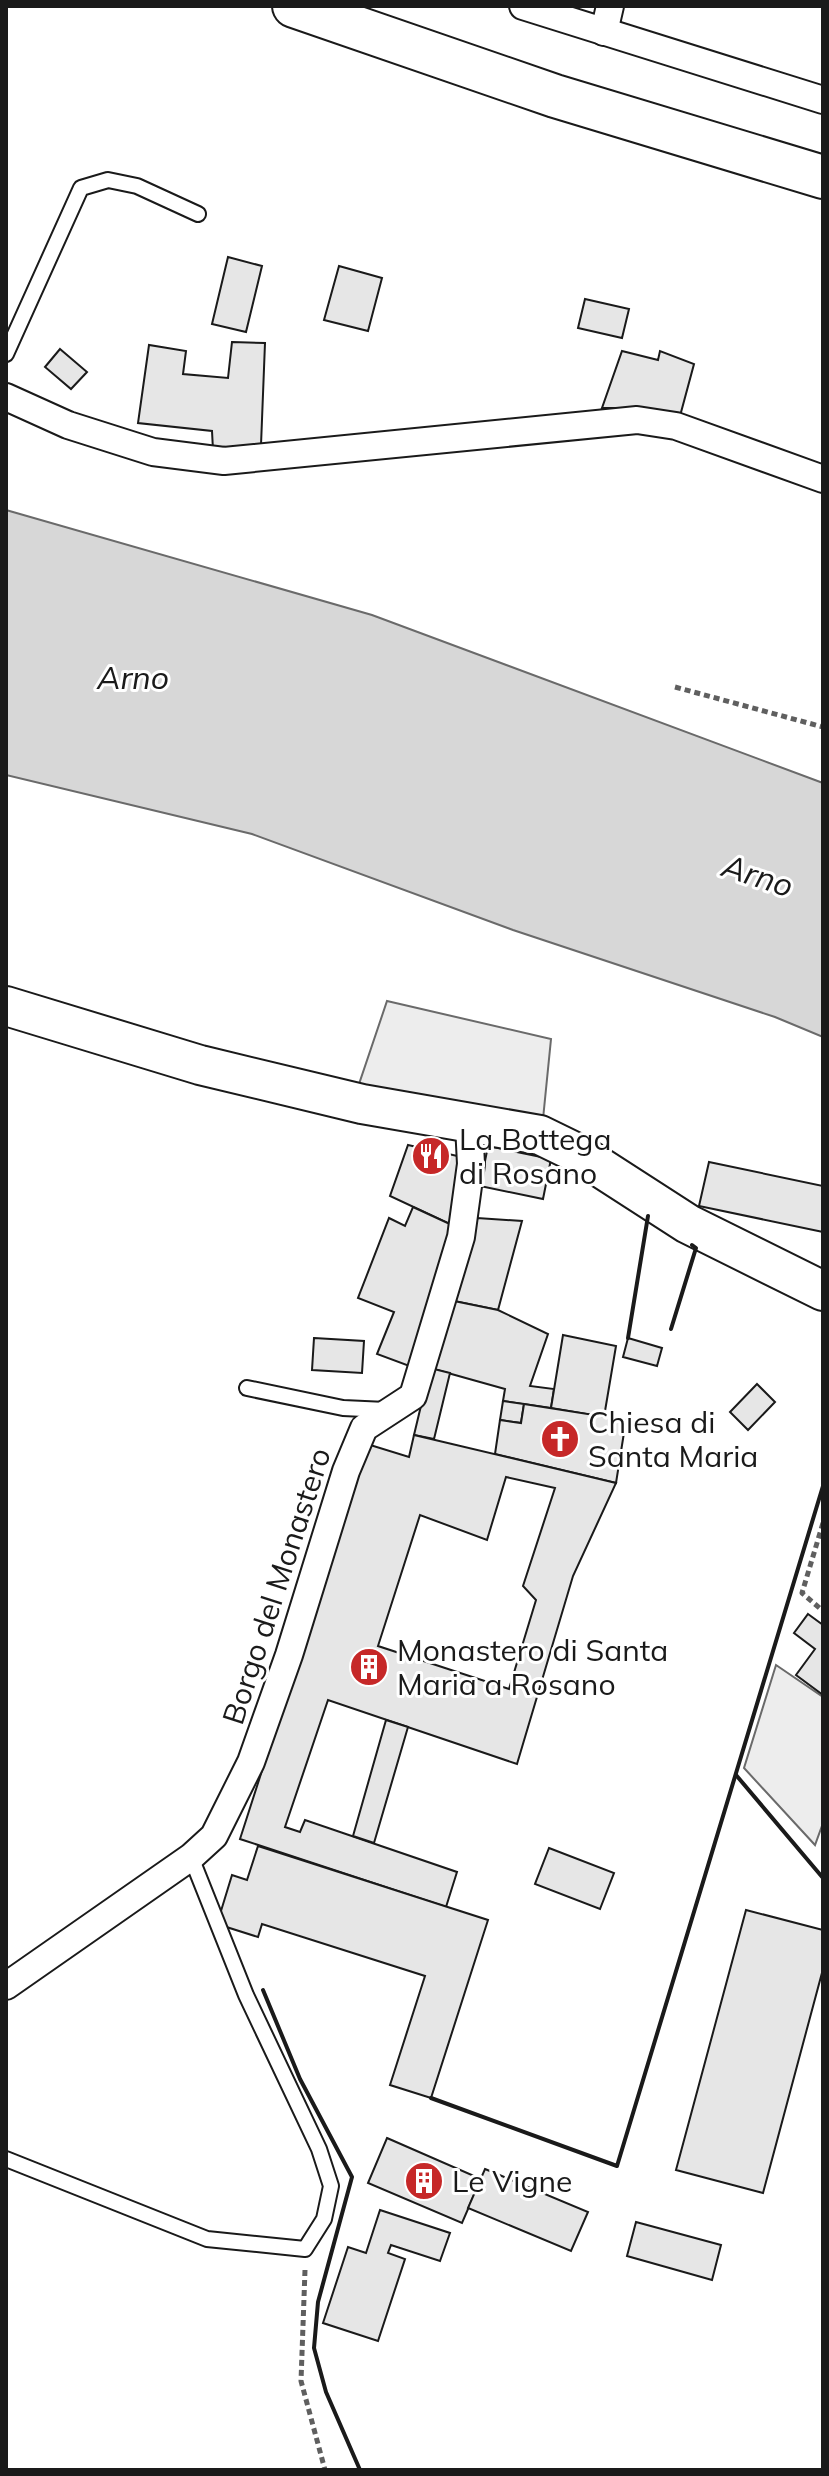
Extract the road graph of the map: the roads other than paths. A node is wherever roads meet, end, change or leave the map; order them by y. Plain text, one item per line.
1 (294, 6) edge
2 (523, 6) edge
3 (610, 6) edge
4 (604, 32) junction
5 (823, 100) edge
6 (823, 177) edge
7 (198, 214) dead end
8 (6, 354) edge
9 (6, 397) edge
10 (823, 479) edge
11 (6, 1006) edge
12 (469, 1125) junction
13 (823, 1291) edge
14 (247, 1388) dead end
15 (390, 1411) junction
16 (191, 1857) junction
17 (6, 1986) edge
18 (6, 2159) edge

1 - 6 main road
2 - 4 street
3 - 4 street
4 - 5 street
7 - 8 lane
9 - 10 street
11 - 12 main road
12 - 13 main road
12 - 15 street, Borgo del Monastero
14 - 15 lane
15 - 16 street, Borgo del Monastero
16 - 17 street, Borgo del Monastero
16 - 18 lane

